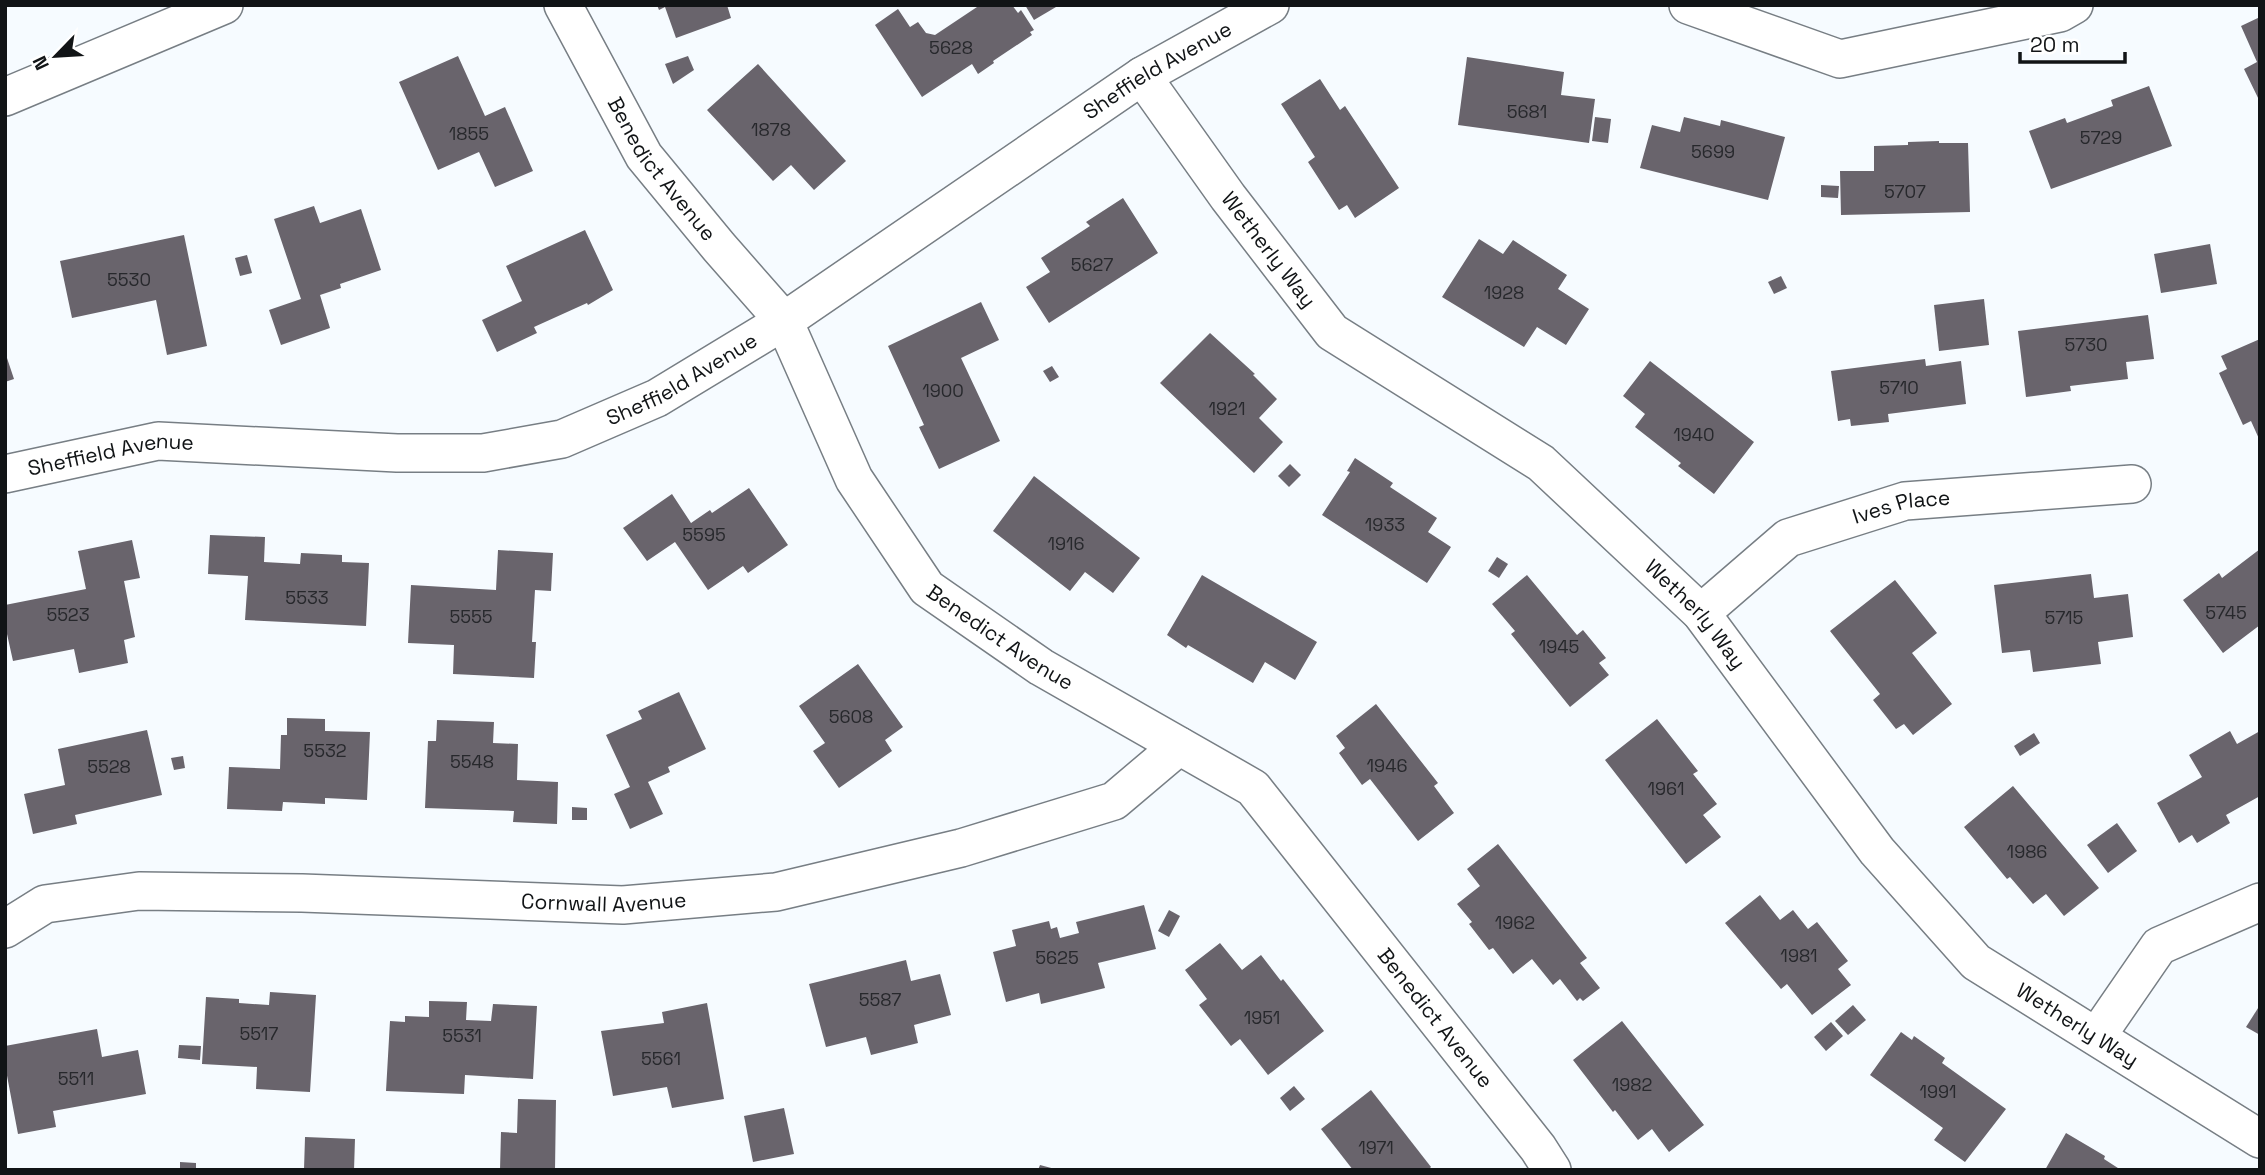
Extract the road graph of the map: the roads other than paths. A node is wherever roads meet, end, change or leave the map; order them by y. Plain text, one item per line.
1 (224, 5) edge
2 (563, 5) edge
3 (1270, 5) edge
4 (1688, 5) edge
5 (2074, 5) edge
6 (1142, 76) junction
7 (5, 97) edge
8 (785, 321) junction
9 (5, 474) edge
10 (2132, 484) dead end
11 (1701, 613) junction
12 (1179, 746) junction
13 (2260, 902) edge
14 (5, 929) edge
15 (2097, 1036) junction
16 (2260, 1139) edge
17 (1552, 1170) edge

1 - 7 street
2 - 8 street, Benedict Avenue
3 - 6 street, Sheffield Avenue
4 - 5 street
6 - 8 street, Sheffield Avenue
6 - 11 street, Wetherly Way
8 - 9 street, Sheffield Avenue
8 - 12 street, Benedict Avenue
10 - 11 street, Ives Place
11 - 15 street, Wetherly Way
12 - 14 street, Cornwall Avenue
12 - 17 street, Benedict Avenue
13 - 15 street
15 - 16 street, Wetherly Way

